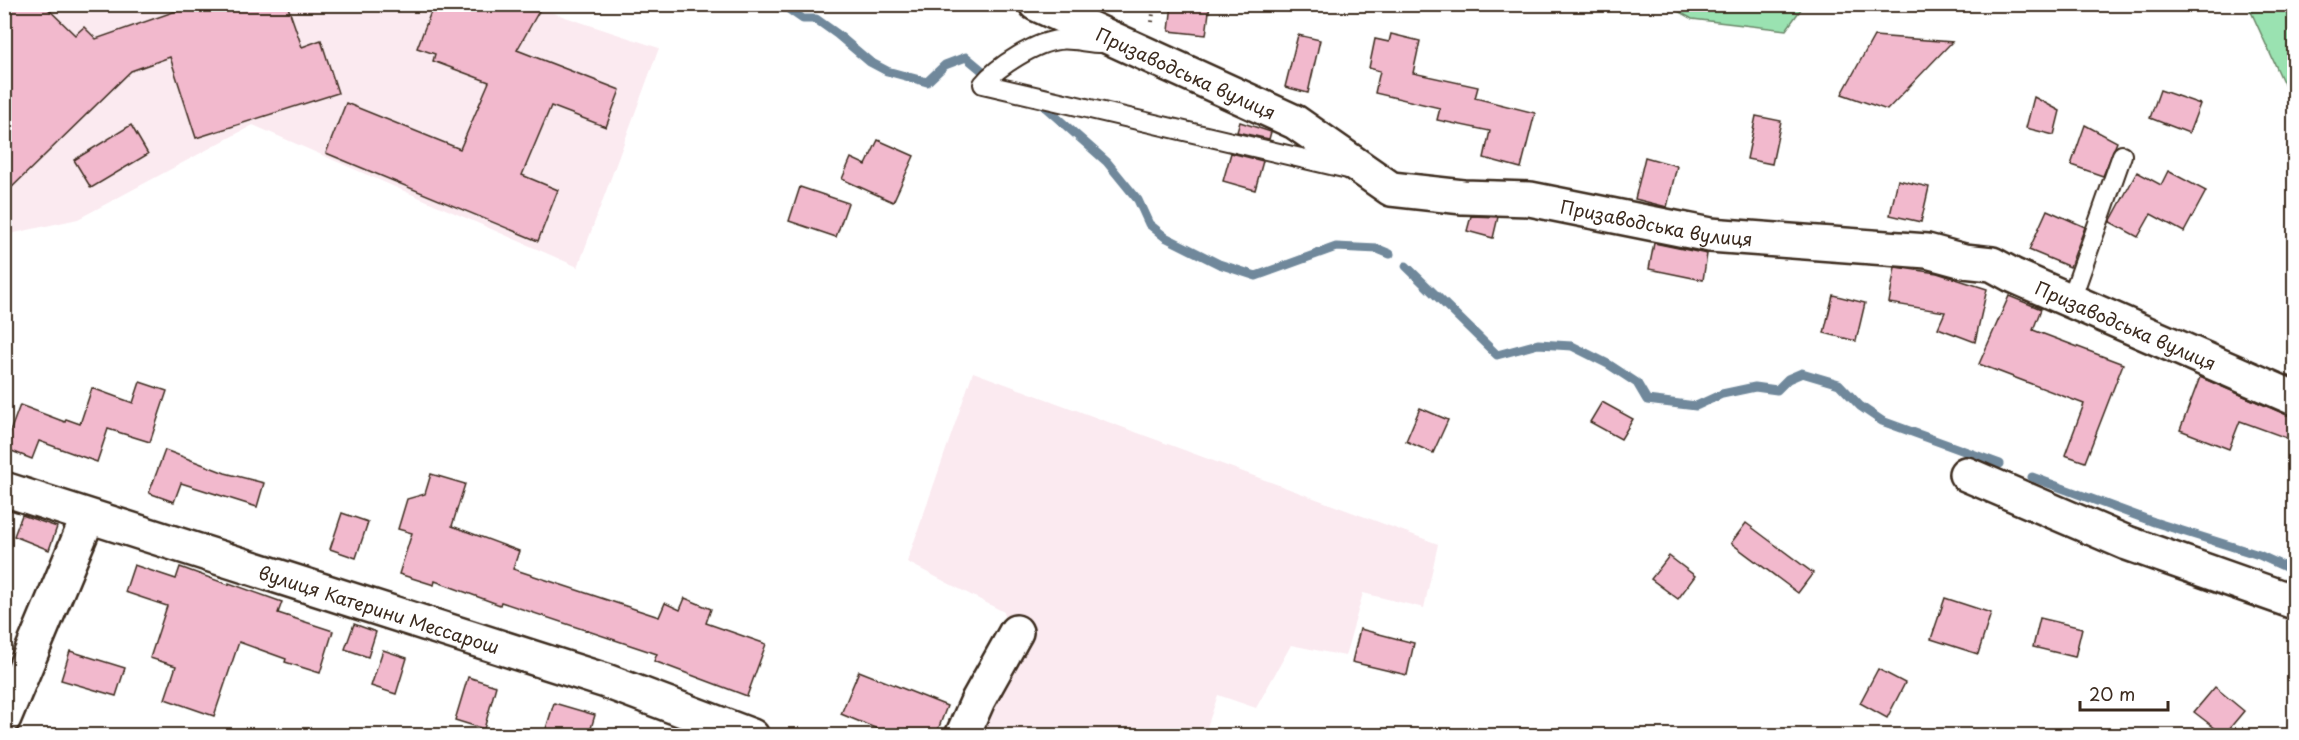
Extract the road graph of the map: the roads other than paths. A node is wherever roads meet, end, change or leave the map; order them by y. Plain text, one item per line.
1 (1036, 4) edge
2 (1119, 43) junction
3 (2122, 155) dead end
4 (1371, 174) junction
5 (2071, 300) junction
6 (2295, 398) edge
7 (1966, 474) dead end
8 (4, 489) edge
9 (88, 517) junction
10 (2295, 603) edge
11 (1016, 632) dead end
12 (5, 712) edge
13 (752, 735) edge
14 (962, 735) edge

1 - 2 street, Призаводська вулиця
2 - 4 street, Призаводська вулиця
2 - 4 lane
3 - 5 lane
4 - 5 street, Призаводська вулиця
5 - 6 street, Призаводська вулиця
7 - 10 street
8 - 9 street, вулиця Катерини Мессарош
9 - 12 street
9 - 13 street, вулиця Катерини Мессарош
11 - 14 street

